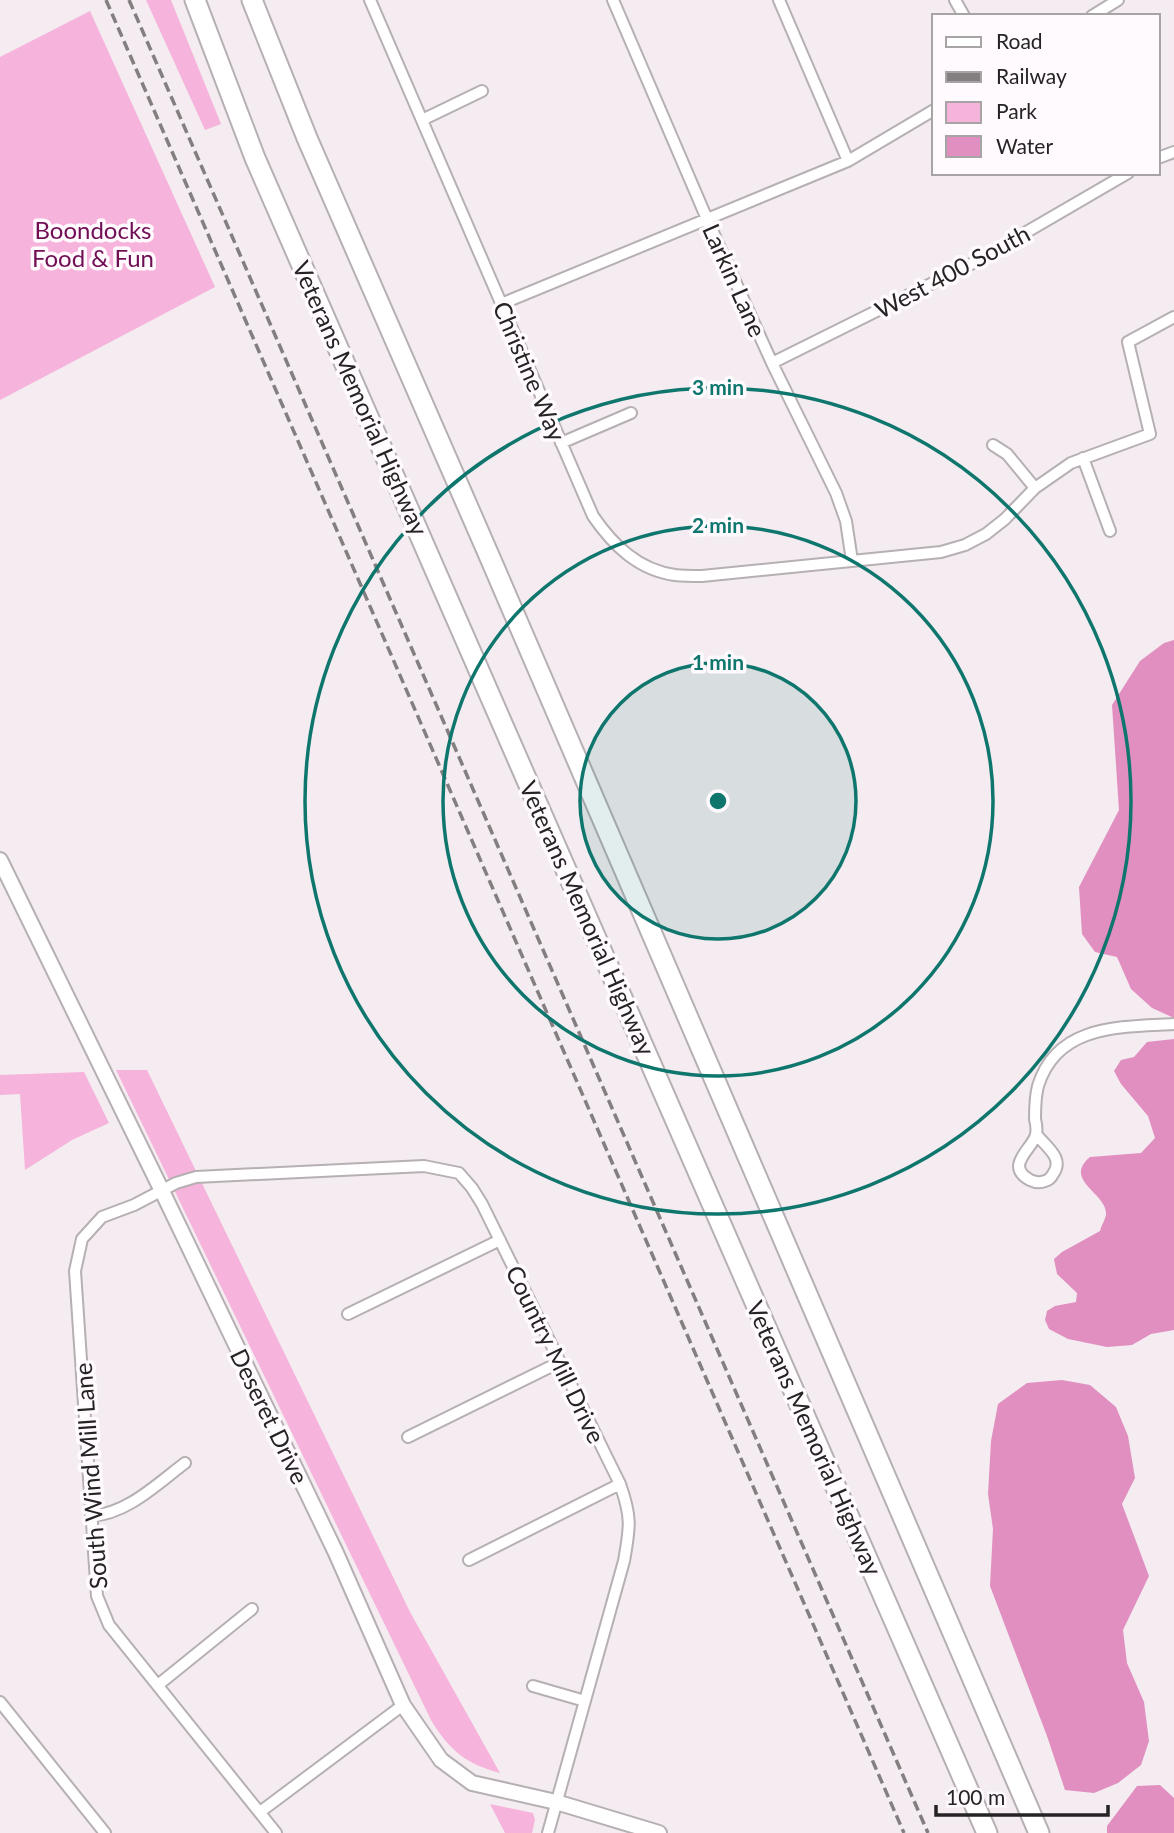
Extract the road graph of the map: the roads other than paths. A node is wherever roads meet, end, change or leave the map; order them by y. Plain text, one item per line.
1 (195, 0) edge
2 (252, 0) edge
3 (370, 0) edge
4 (613, 0) edge
5 (779, 0) edge
6 (1118, 0) edge
7 (1095, 14) edge
8 (482, 91) dead end
9 (932, 111) edge
10 (422, 120) junction
11 (848, 161) junction
12 (1125, 175) edge
13 (707, 219) junction
14 (501, 304) junction
15 (1174, 317) edge
16 (772, 363) junction
17 (631, 413) dead end
18 (561, 443) junction
19 (993, 445) dead end
20 (1083, 458) junction
21 (1035, 488) junction
22 (1110, 531) dead end
23 (852, 561) junction
24 (0, 860) edge
25 (1171, 1024) edge
26 (1036, 1134) dead end
27 (162, 1191) junction
28 (500, 1240) junction
29 (348, 1314) dead end
30 (560, 1362) junction
31 (408, 1437) dead end
32 (185, 1463) dead end
33 (620, 1484) junction
34 (91, 1516) junction
35 (469, 1560) dead end
36 (252, 1609) dead end
37 (158, 1685) junction
38 (533, 1686) dead end
39 (585, 1701) junction
40 (0, 1702) edge
41 (403, 1706) junction
42 (556, 1802) junction
43 (260, 1812) junction
44 (105, 1833) edge
45 (276, 1833) edge
46 (548, 1833) edge
47 (659, 1833) edge
48 (988, 1833) edge
49 (1039, 1833) edge

1 - 48 highway, Veterans Memorial Highway
2 - 49 highway, Veterans Memorial Highway
3 - 10 street, Christine Way
4 - 13 street, Larkin Lane
5 - 11 street
6 - 7 street
8 - 10 street
9 - 11 street
10 - 14 street, Christine Way
11 - 13 street
12 - 16 street, West 400 South
13 - 14 street
13 - 16 street, Larkin Lane
14 - 18 street, Christine Way
15 - 20 street, Christine Way
16 - 23 street, Larkin Lane
17 - 18 street
18 - 23 street, Christine Way
19 - 21 street
20 - 21 street, Christine Way
20 - 22 street
21 - 23 street, Christine Way
24 - 27 street, Deseret Drive
25 - 26 street
27 - 28 street, Country Mill Drive
27 - 34 street, South Wind Mill Lane
27 - 41 street, Deseret Drive
28 - 29 street
28 - 30 street, Country Mill Drive
30 - 31 street
30 - 33 street, Country Mill Drive
32 - 34 street
33 - 35 street
33 - 39 street, Country Mill Drive
34 - 37 street, South Wind Mill Lane
36 - 37 street
37 - 43 street, South Wind Mill Lane
38 - 39 street
39 - 42 street, Country Mill Drive
40 - 44 street
41 - 42 street, Deseret Drive
41 - 43 street
42 - 46 street, Country Mill Drive
42 - 47 street, Deseret Drive
43 - 45 street, South Wind Mill Lane

